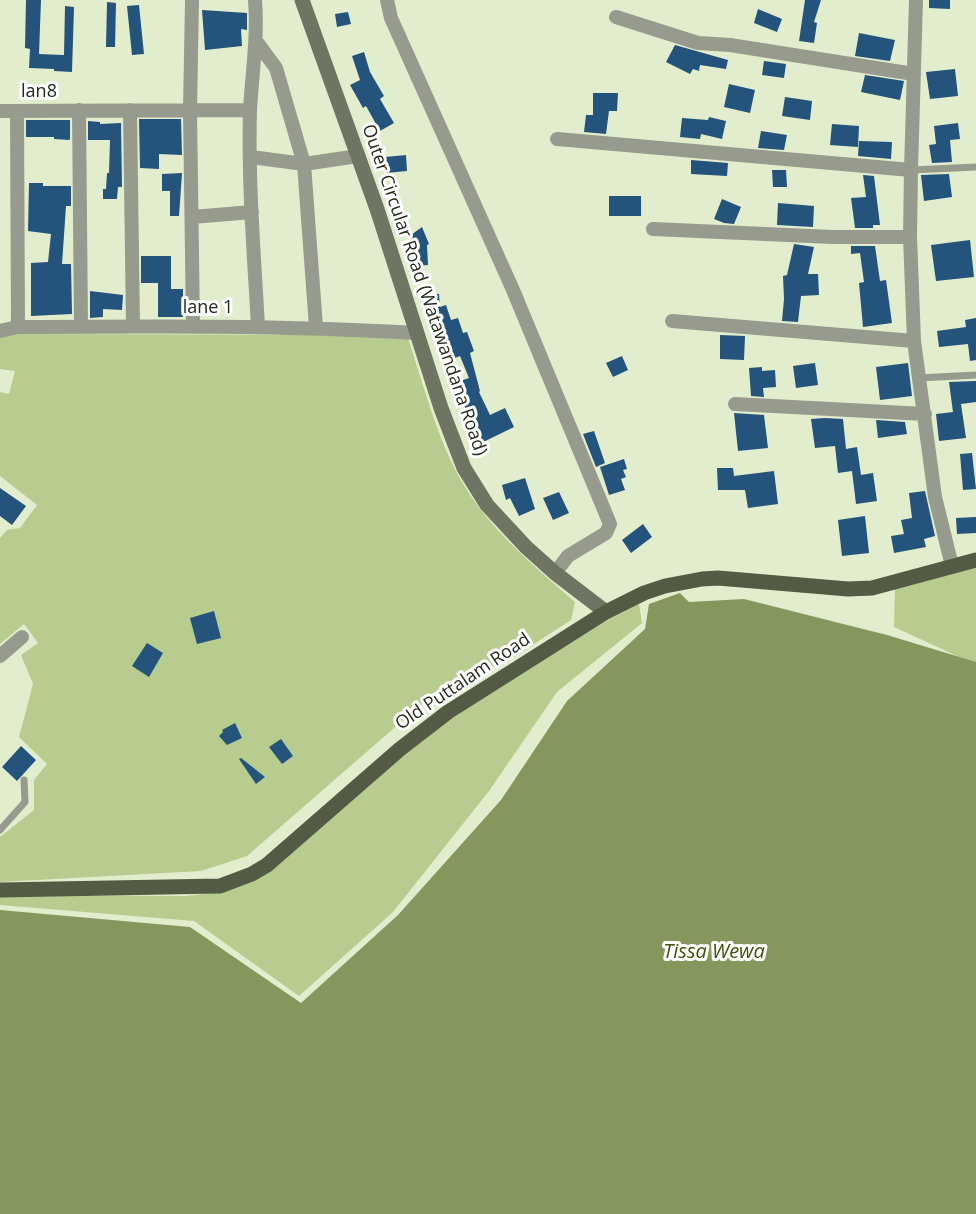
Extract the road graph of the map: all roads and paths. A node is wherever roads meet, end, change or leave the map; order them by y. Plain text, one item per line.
1 (192, 0) edge
2 (255, 0) edge
3 (302, 0) edge
4 (387, 0) edge
5 (916, 0) edge
6 (616, 16) dead end
7 (256, 41) junction
8 (914, 74) junction
9 (79, 110) junction
10 (130, 110) junction
11 (190, 110) junction
12 (250, 110) junction
13 (0, 111) edge
14 (17, 111) junction
15 (557, 140) dead end
16 (358, 156) junction
17 (251, 157) junction
18 (304, 164) junction
19 (976, 167) edge
20 (910, 170) junction
21 (252, 212) junction
22 (192, 217) junction
23 (653, 230) dead end
24 (910, 237) junction
25 (672, 321) dead end
26 (81, 326) junction
27 (133, 326) junction
28 (193, 326) junction
29 (258, 326) junction
30 (18, 327) junction
31 (316, 327) junction
32 (0, 331) edge
33 (416, 333) junction
34 (914, 341) junction
35 (976, 375) edge
36 (919, 378) junction
37 (735, 404) dead end
38 (925, 414) junction
39 (976, 560) edge
40 (952, 566) junction
41 (555, 573) junction
42 (606, 612) junction
43 (22, 637) dead end
44 (0, 656) edge
45 (24, 780) dead end
46 (0, 830) edge
47 (0, 890) edge

1 - 11 street
2 - 7 street
3 - 16 main road, Outer Circular Road (Watawandana Road)
4 - 41 street
5 - 8 street
6 - 8 street
7 - 12 street
7 - 18 street
8 - 20 street
9 - 10 street, lan8
9 - 14 street, lan8
9 - 26 street
10 - 11 street, lan8
10 - 27 street
11 - 12 street, lan8
11 - 22 street
12 - 17 street
13 - 14 street, lan8
14 - 30 street
15 - 20 street
16 - 18 street
16 - 33 main road, Outer Circular Road (Watawandana Road)
17 - 18 street
17 - 21 street
18 - 31 street
19 - 20 lane
20 - 24 street
21 - 22 street
21 - 29 street
22 - 28 street
23 - 24 street
24 - 34 street
25 - 34 street
26 - 27 street, lane 1
26 - 30 street, lane 1
27 - 28 street, lane 1
28 - 29 street, lane 1
29 - 31 street, lane 1
30 - 32 street, lane 1
31 - 33 street, lane 1
33 - 41 main road, Outer Circular Road (Watawandana Road)
34 - 36 street
35 - 36 lane
36 - 38 street
37 - 38 street
38 - 40 street
39 - 40 main road, Old Puttalam Road
40 - 42 main road, Old Puttalam Road
41 - 42 main road, Outer Circular Road (Watawandana Road)
42 - 47 main road, Old Puttalam Road
43 - 44 street
45 - 46 lane

